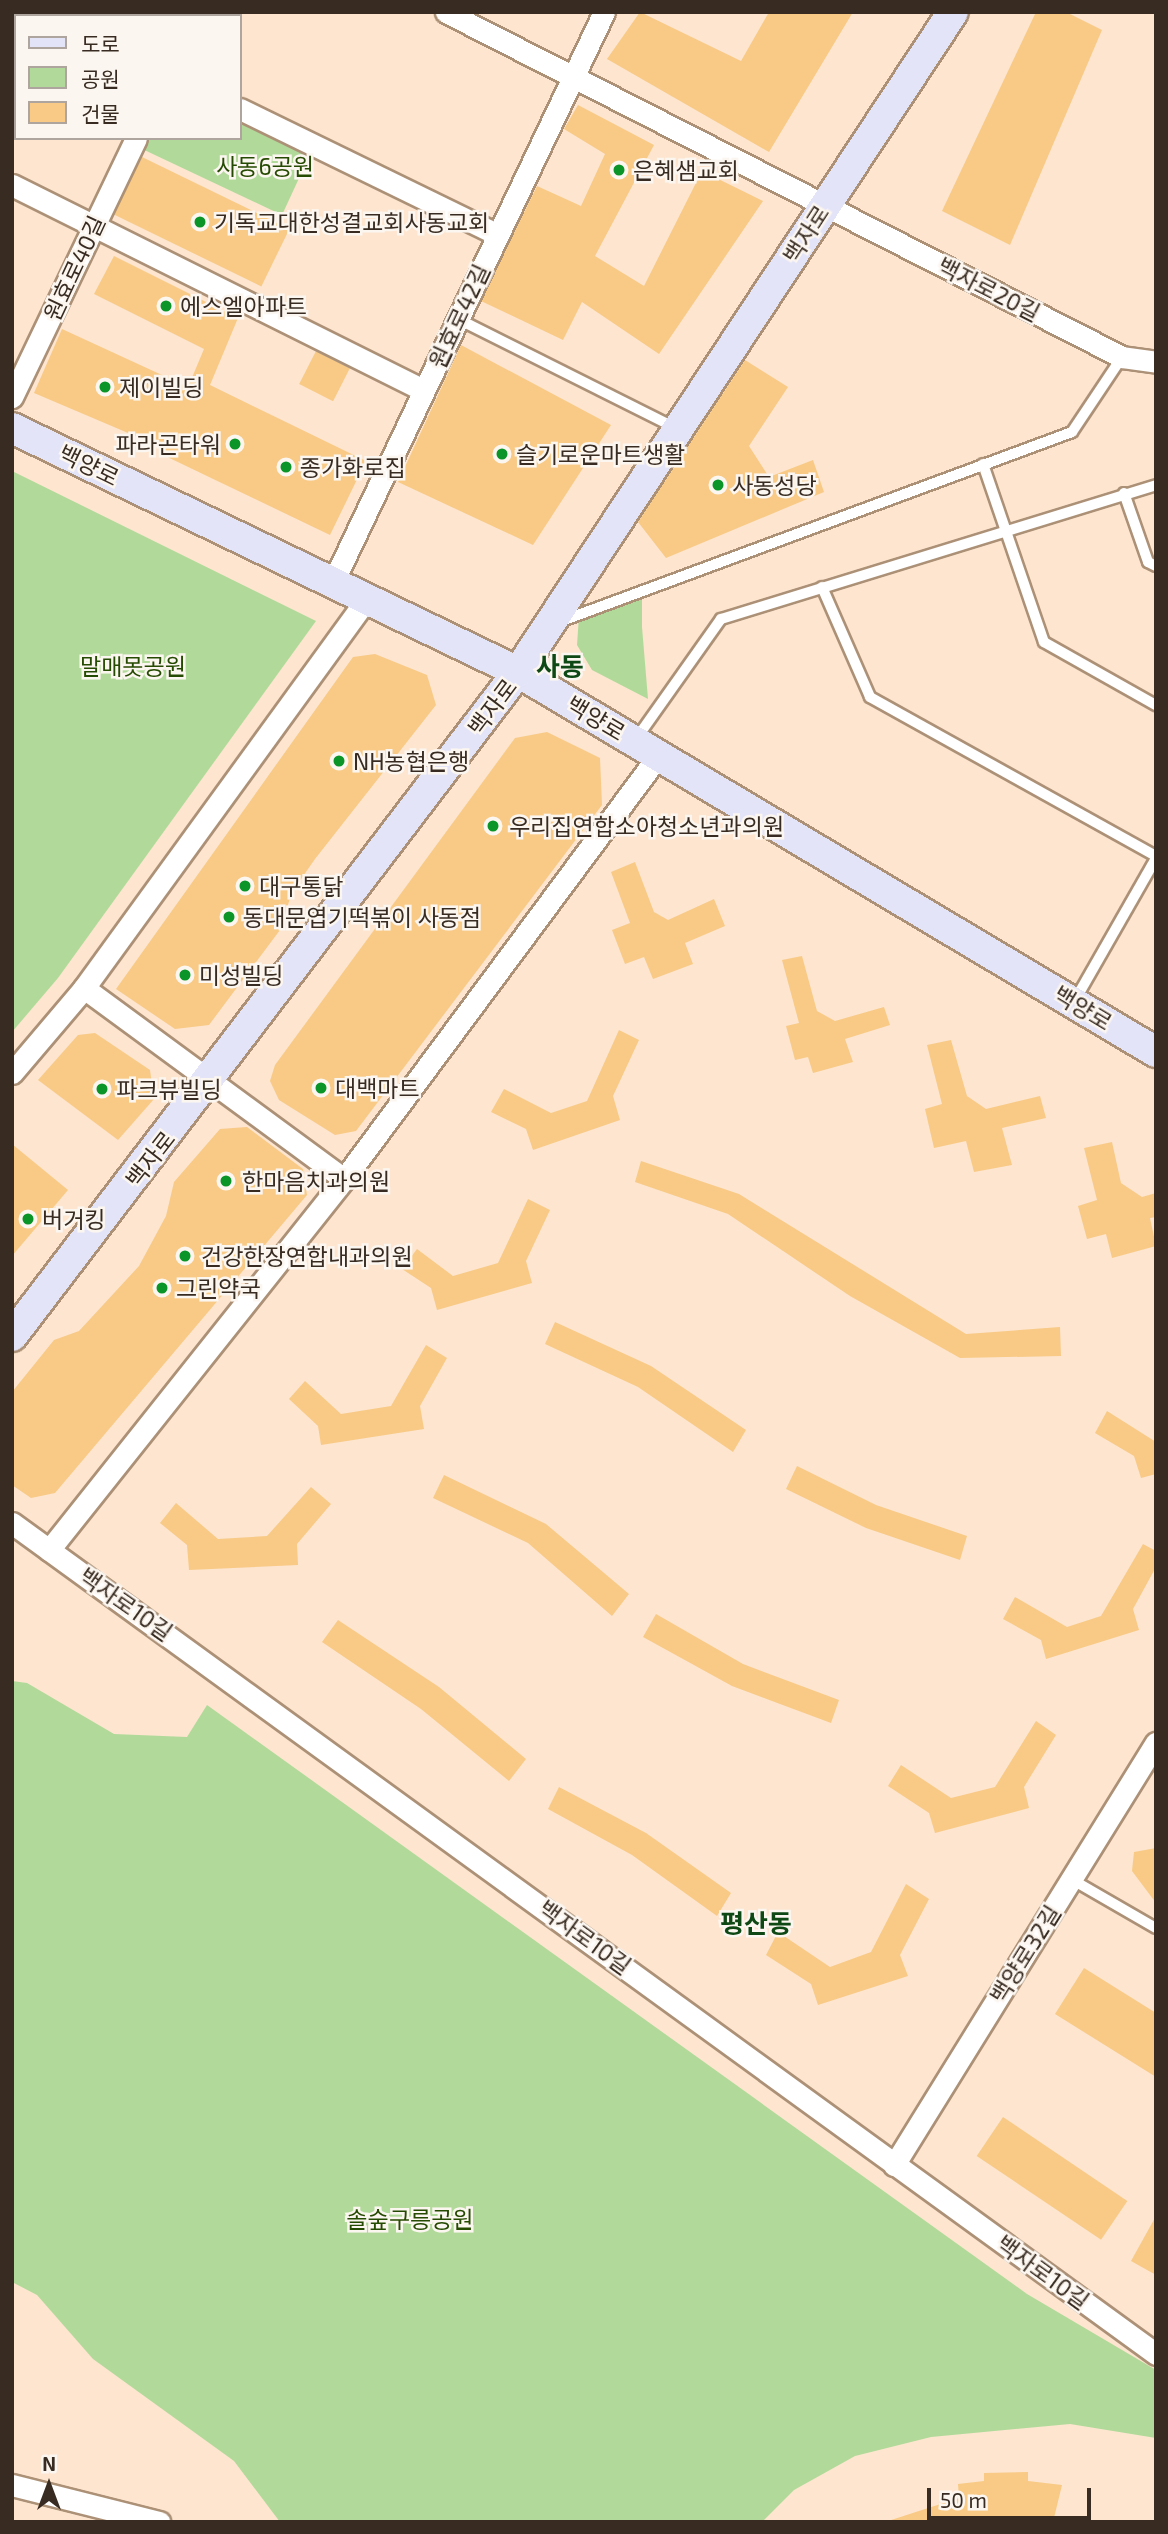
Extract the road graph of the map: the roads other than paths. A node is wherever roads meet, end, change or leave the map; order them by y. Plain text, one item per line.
1 (446, 12) edge
2 (604, 12) edge
3 (953, 12) edge
4 (573, 77) junction
5 (242, 110) edge
6 (135, 140) edge
7 (12, 185) edge
8 (826, 205) junction
9 (94, 225) junction
10 (498, 235) junction
11 (458, 319) junction
12 (1122, 358) junction
13 (1156, 362) edge
14 (424, 390) junction
15 (12, 397) edge
16 (12, 428) edge
17 (678, 429) junction
18 (983, 464) junction
19 (1156, 485) edge
20 (1124, 493) junction
21 (1004, 530) junction
22 (1156, 566) edge
23 (332, 582) junction
24 (822, 587) junction
25 (367, 599) junction
26 (548, 626) junction
27 (518, 672) junction
28 (1156, 705) edge
29 (646, 748) junction
30 (1156, 857) edge
31 (84, 988) junction
32 (1074, 1003) junction
33 (1156, 1052) edge
34 (12, 1073) edge
35 (211, 1080) junction
36 (344, 1179) junction
37 (12, 1336) edge
38 (12, 1523) edge
39 (50, 1550) junction
40 (1152, 1757) edge
41 (1071, 1879) junction
42 (1156, 1928) edge
43 (894, 2165) junction
44 (1156, 2354) edge
45 (12, 2485) edge
46 (159, 2522) edge

1 - 4 street, 백자로20길
2 - 4 street, 원효로42길
3 - 8 street, 백자로
4 - 8 street, 백자로20길
4 - 10 street, 원효로42길
5 - 10 street
6 - 9 street, 원효로40길
7 - 9 street
8 - 12 street, 백자로20길
8 - 17 street, 백자로
9 - 14 street
9 - 15 street, 원효로40길
10 - 11 street, 원효로42길
11 - 14 street, 원효로42길
11 - 17 lane
12 - 13 street, 백자로20길
12 - 18 lane
14 - 23 street, 원효로42길
16 - 23 street, 백양로
17 - 26 street, 백자로
18 - 21 lane
18 - 26 lane
19 - 20 lane
20 - 21 lane
20 - 22 lane
21 - 24 lane
21 - 28 lane
23 - 25 street, 백양로
24 - 29 lane
24 - 30 lane
25 - 27 street, 백양로
25 - 31 street
26 - 27 street, 백자로
27 - 29 street, 백양로
27 - 35 street, 백자로
29 - 32 street, 백양로
29 - 36 street
30 - 32 lane
31 - 34 street
31 - 35 street
32 - 33 street, 백양로
35 - 36 street
35 - 37 street, 백자로
36 - 39 street
38 - 39 street, 백자로10길
39 - 43 street, 백자로10길
40 - 41 street, 백양로32길
41 - 42 lane
41 - 43 street, 백양로32길
43 - 44 street, 백자로10길
45 - 46 street

